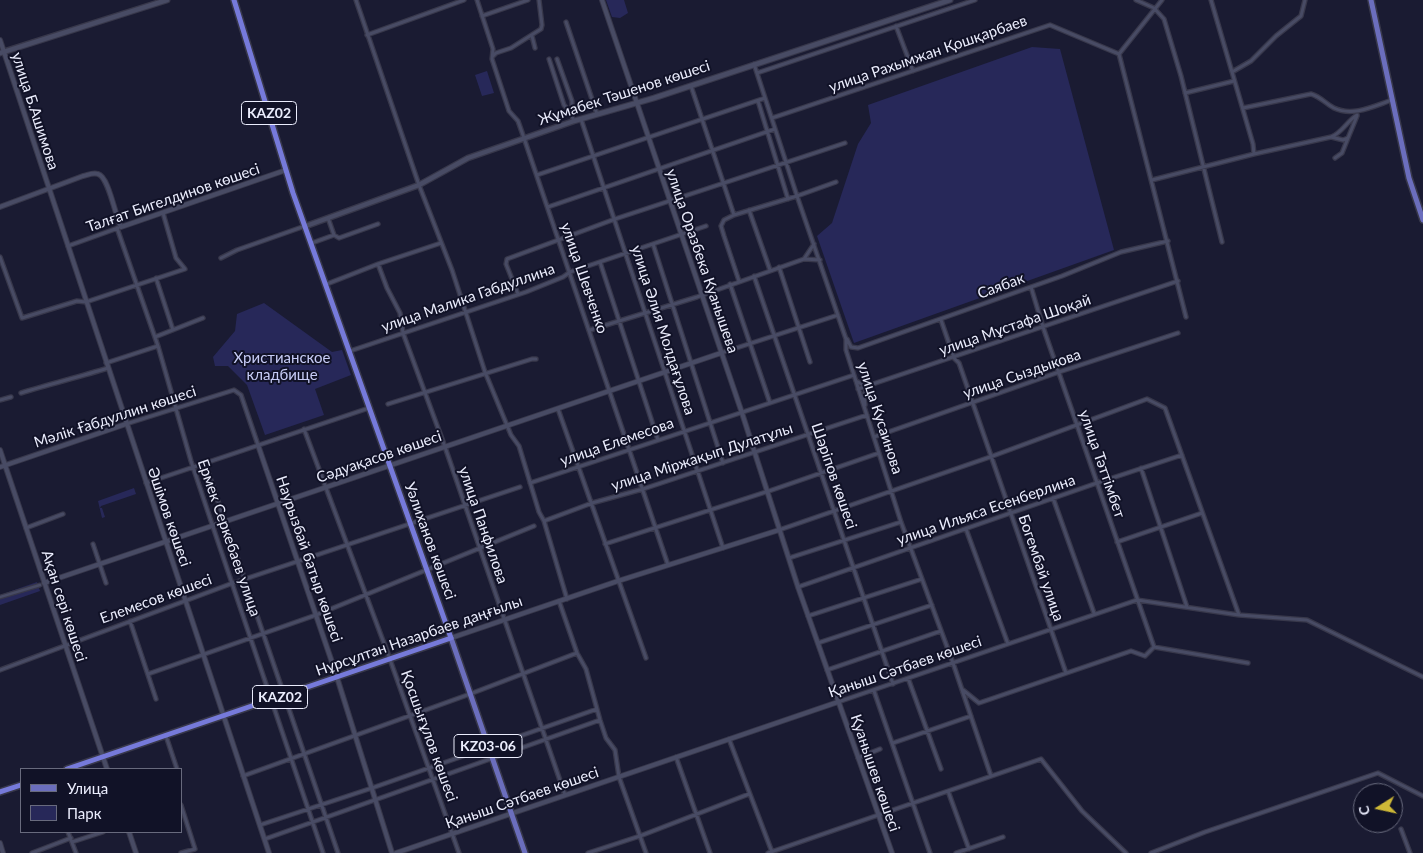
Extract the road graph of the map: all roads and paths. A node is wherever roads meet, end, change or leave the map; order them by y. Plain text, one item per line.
1 (167, 0) edge
2 (234, 0) edge
3 (356, 0) edge
4 (464, 0) edge
5 (477, 0) edge
6 (528, 0) edge
7 (539, 0) edge
8 (602, 0) edge
9 (950, 0) edge
10 (975, 0) edge
11 (1136, 0) edge
12 (1162, 0) edge
13 (1211, 0) edge
14 (1305, 0) edge
15 (1371, 0) edge
16 (1154, 8) junction
17 (482, 16) junction
18 (885, 21) junction
19 (566, 22) dead end
20 (896, 26) junction
21 (888, 29) junction
22 (367, 35) junction
23 (532, 36) junction
24 (0, 40) edge
25 (536, 48) dead end
26 (2, 52) edge
27 (1119, 54) junction
28 (492, 59) junction
29 (549, 59) dead end
30 (557, 59) dead end
31 (754, 64) junction
32 (912, 71) junction
33 (1232, 72) junction
34 (757, 73) junction
35 (1234, 81) junction
36 (691, 86) junction
37 (1185, 92) junction
38 (765, 98) junction
39 (1392, 100) junction
40 (758, 101) junction
41 (637, 103) junction
42 (1243, 108) junction
43 (1363, 109) junction
44 (572, 114) junction
45 (597, 114) junction
46 (1357, 115) junction
47 (772, 118) junction
48 (581, 119) junction
49 (702, 120) junction
50 (574, 121) junction
51 (776, 129) junction
52 (768, 132) junction
53 (1331, 137) junction
54 (524, 138) junction
55 (1348, 138) junction
56 (649, 139) junction
57 (845, 143) dead end
58 (712, 150) junction
59 (1254, 154) junction
60 (594, 156) junction
61 (1336, 158) dead end
62 (786, 162) junction
63 (778, 164) junction
64 (1203, 168) junction
65 (286, 170) junction
66 (659, 170) junction
67 (537, 175) junction
68 (1152, 180) junction
69 (723, 182) junction
70 (836, 182) dead end
71 (419, 185) junction
72 (604, 187) junction
73 (48, 188) junction
74 (797, 196) junction
75 (788, 199) junction
76 (670, 202) junction
77 (0, 207) edge
78 (548, 207) junction
79 (750, 210) junction
80 (163, 213) junction
81 (734, 215) junction
82 (328, 218) junction
83 (615, 218) junction
84 (1423, 220) edge
85 (378, 224) dead end
86 (306, 226) junction
87 (706, 226) dead end
88 (119, 228) junction
89 (334, 235) junction
90 (680, 235) junction
91 (559, 240) junction
92 (1168, 241) junction
93 (1222, 242) dead end
94 (312, 243) junction
95 (442, 243) junction
96 (652, 244) junction
97 (814, 244) junction
98 (68, 246) junction
99 (626, 253) junction
100 (0, 257) edge
101 (221, 258) dead end
102 (804, 259) junction
103 (820, 260) junction
104 (600, 262) junction
105 (378, 264) junction
106 (778, 267) junction
107 (770, 270) junction
108 (5, 271) junction
109 (570, 272) junction
110 (0, 273) edge
111 (754, 276) junction
112 (156, 278) junction
113 (739, 281) junction
114 (1178, 281) junction
115 (327, 284) junction
116 (730, 284) junction
117 (137, 285) junction
118 (1031, 287) junction
119 (518, 294) junction
120 (702, 295) junction
121 (86, 302) junction
122 (672, 304) junction
123 (465, 312) junction
124 (646, 313) junction
125 (838, 315) junction
126 (1186, 317) dead end
127 (203, 318) dead end
128 (941, 320) junction
129 (620, 321) junction
130 (799, 327) junction
131 (1043, 327) junction
132 (173, 330) junction
133 (590, 330) junction
134 (403, 333) junction
135 (1178, 333) dead end
136 (774, 336) junction
137 (154, 337) junction
138 (846, 339) junction
139 (750, 344) junction
140 (158, 346) junction
141 (350, 351) junction
142 (721, 353) junction
143 (954, 358) junction
144 (536, 359) dead end
145 (810, 362) dead end
146 (106, 363) junction
147 (692, 363) junction
148 (108, 368) junction
149 (485, 372) junction
150 (1059, 372) junction
151 (664, 373) junction
152 (357, 374) junction
153 (854, 375) junction
154 (855, 380) junction
155 (640, 381) junction
156 (867, 387) junction
157 (858, 390) junction
158 (610, 391) junction
159 (424, 392) junction
160 (21, 393) dead end
161 (795, 395) junction
162 (11, 397) dead end
163 (0, 400) edge
164 (770, 403) junction
165 (972, 403) junction
166 (388, 404) dead end
167 (176, 408) junction
168 (369, 408) junction
169 (558, 409) junction
170 (865, 409) junction
171 (742, 413) junction
172 (867, 415) junction
173 (710, 423) junction
174 (126, 424) junction
175 (1077, 425) junction
176 (507, 426) junction
177 (304, 430) junction
178 (684, 431) junction
179 (808, 435) junction
180 (874, 437) junction
181 (658, 440) junction
182 (258, 445) junction
183 (445, 447) junction
184 (630, 449) junction
185 (0, 450) edge
186 (755, 452) junction
187 (879, 453) junction
188 (1182, 455) junction
189 (990, 457) junction
190 (205, 463) junction
191 (723, 463) junction
192 (5, 465) junction
193 (0, 466) edge
194 (193, 466) junction
195 (390, 466) junction
196 (578, 466) junction
197 (1141, 468) junction
198 (698, 471) junction
199 (820, 473) junction
200 (146, 483) junction
201 (530, 483) junction
202 (1097, 483) junction
203 (520, 487) dead end
204 (325, 488) junction
205 (644, 489) junction
206 (768, 491) junction
207 (892, 491) junction
208 (1053, 498) junction
209 (592, 503) junction
210 (278, 504) junction
211 (464, 506) junction
212 (710, 510) junction
213 (833, 510) junction
214 (1010, 513) junction
215 (1202, 513) junction
216 (63, 514) dead end
217 (226, 521) junction
218 (544, 522) junction
219 (901, 522) junction
220 (411, 524) junction
221 (212, 526) junction
222 (534, 526) dead end
223 (656, 527) junction
224 (1160, 527) junction
225 (26, 528) junction
226 (966, 528) junction
227 (779, 530) junction
228 (844, 540) junction
229 (166, 542) junction
230 (1117, 542) junction
231 (93, 544) dead end
232 (605, 544) junction
233 (347, 545) junction
234 (723, 548) junction
235 (911, 548) junction
236 (479, 549) junction
237 (789, 558) junction
238 (298, 562) junction
239 (100, 564) junction
240 (668, 565) junction
241 (853, 568) junction
242 (427, 570) junction
243 (246, 579) junction
244 (922, 579) junction
245 (618, 581) junction
246 (106, 583) dead end
247 (233, 583) junction
248 (42, 584) junction
249 (798, 588) junction
250 (366, 596) junction
251 (0, 597) edge
252 (864, 598) junction
253 (567, 599) junction
254 (186, 600) junction
255 (1137, 600) junction
256 (559, 601) junction
257 (932, 605) junction
258 (1187, 607) junction
259 (1094, 614) junction
260 (316, 615) junction
261 (1239, 615) junction
262 (808, 616) junction
263 (504, 620) junction
264 (130, 621) junction
265 (873, 624) junction
266 (1050, 630) junction
267 (941, 631) junction
268 (263, 634) junction
269 (451, 638) junction
270 (251, 639) junction
271 (818, 643) junction
272 (1008, 644) junction
273 (66, 645) junction
274 (1154, 647) junction
275 (882, 651) junction
276 (577, 653) junction
277 (204, 655) junction
278 (646, 658) dead end
279 (390, 659) junction
280 (952, 663) junction
281 (1248, 663) dead end
282 (0, 670) edge
283 (827, 670) junction
284 (1066, 673) junction
285 (148, 674) junction
286 (522, 674) junction
287 (337, 677) junction
288 (1423, 677) edge
289 (908, 678) junction
290 (894, 684) junction
291 (962, 690) junction
292 (874, 691) junction
293 (470, 694) junction
294 (284, 696) junction
295 (156, 699) dead end
296 (271, 700) junction
297 (838, 702) junction
298 (597, 709) junction
299 (223, 716) junction
300 (410, 716) junction
301 (971, 716) junction
302 (600, 720) junction
303 (542, 729) junction
304 (928, 731) junction
305 (355, 735) junction
306 (166, 736) junction
307 (728, 738) junction
308 (545, 739) junction
309 (893, 743) junction
310 (488, 747) junction
311 (880, 749) dead end
312 (303, 754) junction
313 (676, 757) junction
314 (103, 758) junction
315 (292, 758) junction
316 (492, 758) junction
317 (858, 758) junction
318 (71, 768) edge
319 (107, 768) edge
320 (177, 768) edge
321 (429, 768) junction
322 (941, 769) dead end
323 (243, 776) junction
324 (991, 776) junction
325 (619, 777) junction
326 (433, 780) junction
327 (20, 785) edge
328 (372, 788) junction
329 (948, 791) junction
330 (0, 792) edge
331 (749, 794) junction
332 (565, 795) junction
333 (1423, 796) edge
334 (376, 800) junction
335 (914, 804) junction
336 (321, 805) junction
337 (182, 808) edge
338 (309, 809) junction
339 (511, 814) junction
340 (697, 814) junction
341 (878, 816) junction
342 (325, 817) junction
343 (313, 821) junction
344 (260, 825) junction
345 (68, 833) edge
346 (99, 833) edge
347 (129, 833) edge
348 (1402, 833) edge
349 (452, 834) junction
350 (640, 836) junction
351 (1003, 837) dead end
352 (264, 839) junction
353 (71, 840) junction
354 (0, 842) edge
355 (969, 848) junction
356 (4, 853) edge
357 (32, 853) edge
358 (76, 853) edge
359 (136, 853) edge
360 (182, 853) edge
361 (269, 853) edge
362 (323, 853) edge
363 (338, 853) edge
364 (392, 853) edge
365 (396, 853) edge
366 (459, 853) edge
367 (525, 853) edge
368 (588, 853) edge
369 (646, 853) edge
370 (710, 853) edge
371 (771, 853) edge
372 (892, 853) edge
373 (930, 853) edge
374 (956, 853) edge
375 (1126, 853) edge
376 (1151, 853) edge
377 (1410, 853) edge

1 - 26 main road
2 - 65 highway, KАZ02
3 - 22 street
4 - 22 street
5 - 17 street, улица Шевченко
6 - 17 street
7 - 23 street
8 - 41 street, улица Оразбека Куанышева
9 - 18 main road, Жұмабек Тәшенов көшесі
10 - 20 street
11 - 16 street
12 - 16 street
13 - 33 street
14 - 33 street
15 - 39 main road
16 - 27 street
16 - 37 street
17 - 28 street, улица Шевченко
18 - 21 street
18 - 31 main road, Жұмабек Тәшенов көшесі
19 - 45 street
20 - 21 street
20 - 32 street
21 - 34 street
22 - 71 street
23 - 25 street
23 - 28 street
24 - 26 street, улица Б.Ашимова
26 - 73 street, улица Б.Ашимова
27 - 32 street, улица Рахымжан Қошқарбаев
27 - 68 street
28 - 54 street, улица Шевченко
29 - 44 street
30 - 44 street
31 - 34 street, улица Кусаинова
31 - 36 main road, Жұмабек Тәшенов көшесі
32 - 47 street, улица Рахымжан Қошқарбаев
33 - 35 street
34 - 38 street, улица Кусаинова
35 - 37 street
35 - 42 street
36 - 41 main road, Жұмабек Тәшенов көшесі
36 - 49 street
37 - 64 street
38 - 40 street
38 - 47 street, улица Кусаинова
39 - 43 street
39 - 84 main road
40 - 49 street
40 - 52 street
41 - 45 main road, Жұмабек Тәшенов көшесі
41 - 56 street, улица Оразбека Куанышева
42 - 43 street
42 - 59 street
43 - 46 street
44 - 50 street
45 - 48 main road, Жұмабек Тәшенов көшесі
46 - 53 street
46 - 55 street
47 - 51 street, улица Кусаинова
48 - 50 main road, Жұмабек Тәшенов көшесі
48 - 60 street, улица Әлия Молдағұлова
49 - 56 street
49 - 58 street
50 - 54 main road, Жұмабек Тәшенов көшесі
51 - 52 street
51 - 62 street, улица Кусаинова
52 - 58 street
52 - 63 street
53 - 55 street
53 - 59 street
54 - 67 street, улица Шевченко
54 - 71 main road, Жұмабек Тәшенов көшесі
55 - 61 street
56 - 60 street
56 - 66 street, улица Оразбека Куанышева
57 - 62 street
58 - 66 street
58 - 69 street
59 - 64 street
60 - 67 street
60 - 72 street, улица Әлия Молдағұлова
62 - 63 street
62 - 74 street, улица Кусаинова
63 - 69 street
63 - 75 street
64 - 68 street
64 - 93 street
65 - 80 street, Талғат Бигелдинов көшесі
65 - 86 highway, KАZ02
66 - 72 street
66 - 76 street, улица Оразбека Куанышева
67 - 78 street, улица Шевченко
68 - 92 street
69 - 76 street
69 - 81 street
70 - 74 street
71 - 82 main road, Жұмабек Тәшенов көшесі
71 - 95 street
72 - 78 street
72 - 83 street, улица Әлия Молдағұлова
73 - 77 street
73 - 88 street, Ермек Серкебаев улица
73 - 98 street, Әшімов көшесі
74 - 75 street
74 - 97 street, улица Кусаинова
75 - 79 street
76 - 83 street
76 - 90 street, улица Оразбека Куанышева
78 - 91 street, улица Шевченко
79 - 81 street
79 - 107 street
80 - 88 street, Талғат Бигелдинов көшесі
80 - 112 street
81 - 113 street
82 - 86 main road, Жұмабек Тәшенов көшесі
82 - 89 street
83 - 91 street
83 - 99 street, улица Әлия Молдағұлова
85 - 89 street
86 - 94 highway, KАZ02
86 - 101 street, Жұмабек Тәшенов көшесі
86 - 152 highway, KАZ02
87 - 90 street, улица Малика Габдуллина
88 - 98 street, Талғат Бигелдинов көшесі
88 - 117 street, Ермек Серкебаев улица
89 - 94 street
90 - 96 street, улица Малика Габдуллина
90 - 120 street, улица Оразбека Куанышева
91 - 109 street, улица Шевченко
91 - 119 street
92 - 114 street
92 - 118 street, Саябак
94 - 115 highway, KАZ02
95 - 105 street
95 - 123 street
96 - 99 street, улица Малика Габдуллина
96 - 122 street
97 - 102 street
97 - 103 street, улица Кусаинова
98 - 121 street, Әшімов көшесі
99 - 104 street, улица Малика Габдуллина
99 - 124 street, улица Әлия Молдағұлова
100 - 108 street
102 - 103 street
102 - 106 street
103 - 125 street, улица Кусаинова
104 - 109 street, улица Малика Габдуллина
104 - 129 street
105 - 115 street
105 - 134 street, улица Панфилова
106 - 107 street
106 - 130 street
107 - 111 street
108 - 110 street
108 - 121 street
109 - 119 street, улица Малика Габдуллина
109 - 133 street, улица Шевченко
111 - 113 street
111 - 136 street, Шәріпов көшесі
112 - 117 street
112 - 132 street
113 - 116 street
114 - 126 street
114 - 131 street, улица Мұстафа Шоқай
115 - 141 highway, KАZ02
116 - 120 street
116 - 139 street
117 - 121 street
117 - 137 street, Ермек Серкебаев улица
118 - 128 street, Саябак
118 - 131 street, улица Тәттімбет
119 - 123 street, улица Малика Габдуллина
120 - 122 street
120 - 142 street, улица Оразбека Куанышева
121 - 146 street, Әшімов көшесі
122 - 124 street
122 - 147 street
123 - 134 street, улица Малика Габдуллина
123 - 149 street
124 - 129 street
124 - 151 street, улица Әлия Молдағұлова
125 - 130 street
125 - 138 street, улица Кусаинова
127 - 132 street
128 - 138 street, Саябак
128 - 143 street, Богембай улица
129 - 133 street
129 - 155 street
130 - 136 street
130 - 145 street
131 - 143 street, улица Мұстафа Шоқай
131 - 150 street, улица Тәттімбет
132 - 137 street
133 - 158 street, улица Шевченко
134 - 141 street, улица Малика Габдуллина
134 - 159 street, улица Панфилова
135 - 150 street, улица Сыздыкова
136 - 139 street
136 - 161 street, Шәріпов көшесі
137 - 140 street, Ермек Серкебаев улица
138 - 153 street, улица Кусаинова
139 - 142 street
139 - 164 street
140 - 146 street
140 - 167 street, Ермек Серкебаев улица
141 - 152 highway, Уәлиханов көшесі / KАZ02
142 - 147 street, Сәдуақасов көшесі
142 - 171 street, улица Оразбека Куанышева
143 - 156 street, улица Мұстафа Шоқай
143 - 165 street, Богембай улица
144 - 149 street
146 - 148 street, Әшімов көшесі
147 - 151 street, Сәдуақасов көшесі
147 - 173 street
148 - 160 street
148 - 174 street, Әшімов көшесі
149 - 159 street
149 - 176 street
150 - 165 street, улица Сыздыкова
150 - 175 street, улица Тәттімбет
151 - 155 street, Сәдуақасов көшесі
151 - 178 street, улица Әлия Молдағұлова
152 - 168 highway, Уәлиханов көшесі / KАZ02
153 - 154 street, улица Кусаинова
153 - 161 street, улица Елемесова
154 - 156 street
154 - 157 street, улица Кусаинова
155 - 158 street, Сәдуақасов көшесі
155 - 181 street
156 - 157 street, улица Мұстафа Шоқай
156 - 170 street
157 - 170 street, улица Кусаинова
158 - 169 street, Сәдуақасов көшесі
158 - 184 street, улица Шевченко
159 - 166 street
159 - 183 street, улица Панфилова
161 - 164 street, улица Елемесова
161 - 179 street, Шәріпов көшесі
162 - 163 street
164 - 171 street, улица Елемесова
165 - 180 street, улица Сыздыкова
165 - 189 street, Богембай улица
167 - 174 street, Мәлік Ғабдуллин көшесі
167 - 182 street, Мәлік Ғабдуллин көшесі
167 - 194 street, Ермек Серкебаев улица
168 - 177 street
168 - 195 highway, Уәлиханов көшесі / KАZ02
169 - 176 street, Сәдуақасов көшесі
169 - 196 street
170 - 172 street, улица Кусаинова
171 - 173 street, улица Елемесова
171 - 186 street, улица Оразбека Куанышева
172 - 179 street, улица Міржақып Дулатұлы
172 - 180 street, улица Кусаинова
173 - 178 street, улица Елемесова
173 - 191 street
174 - 192 street, Мәлік Ғабдуллин көшесі
174 - 200 street, Әшімов көшесі
175 - 188 street
175 - 189 street
175 - 202 street, улица Тәттімбет
176 - 183 street, Сәдуақасов көшесі
176 - 201 street
177 - 182 street
177 - 204 street, Қосшығұлов көшесі
178 - 181 street, улица Елемесова
178 - 198 street, улица Әлия Молдағұлова
179 - 186 street, улица Міржақып Дулатұлы
179 - 199 street, Шәріпов көшесі
180 - 187 street, улица Кусаинова
181 - 184 street, улица Елемесова
182 - 190 street
182 - 210 street, Наурызбай батыр көшесі
183 - 195 street, Сәдуақасов көшесі
183 - 211 street, улица Панфилова
184 - 196 street, улица Елемесова
184 - 205 street, улица Шевченко
185 - 192 street, Ақан сері көшесі
186 - 191 street, улица Міржақып Дулатұлы
186 - 206 street, улица Оразбека Куанышева
187 - 199 street
187 - 207 street, улица Кусаинова
188 - 197 street, улица Ильяса Есенберлина
188 - 215 street
189 - 207 street
189 - 214 street, Богембай улица
190 - 194 street
190 - 217 street, Ермек Серкебаев улица
191 - 198 street, улица Міржақып Дулатұлы
192 - 193 street, Мәлік Ғабдуллин көшесі
192 - 225 street, Ақан сері көшесі
194 - 200 street
194 - 221 street, Ермек Серкебаев улица
195 - 204 street, Сәдуақасов көшесі
195 - 220 highway, Уәлиханов көшесі / KАZ02
196 - 201 street, улица Елемесова
196 - 209 street
197 - 202 street, улица Ильяса Есенберлина
197 - 224 street
198 - 205 street, улица Міржақып Дулатұлы
198 - 212 street, улица Әлия Молдағұлова
199 - 206 street
199 - 213 street, Шәріпов көшесі
200 - 229 street, Әшімов көшесі
201 - 218 street
202 - 208 street, улица Ильяса Есенберлина
202 - 230 street, улица Тәттімбет
203 - 211 street, Елемесов көшесі
204 - 210 street, Сәдуақасов көшесі
204 - 233 street, Қосшығұлов көшесі
205 - 209 street, улица Міржақып Дулатұлы
205 - 223 street, улица Шевченко
206 - 212 street
206 - 227 street, улица Оразбека Куанышева
207 - 213 street
207 - 219 street, улица Кусаинова
208 - 214 street, улица Ильяса Есенберлина
208 - 259 street
209 - 218 street, улица Міржақып Дулатұлы
209 - 232 street
210 - 217 street, Сәдуақасов көшесі
210 - 238 street, Наурызбай батыр көшесі
211 - 220 street, Елемесов көшесі
211 - 236 street, улица Панфилова
212 - 223 street
212 - 234 street, улица Әлия Молдағұлова
213 - 227 street
213 - 228 street, Шәріпов көшесі
214 - 226 street, улица Ильяса Есенберлина
214 - 266 street, Богембай улица
215 - 224 street
215 - 261 street
216 - 225 street
217 - 221 street, Сәдуақасов көшесі
217 - 243 street, Ермек Серкебаев улица
218 - 253 street
219 - 228 street
219 - 235 street, улица Кусаинова
220 - 233 street, Елемесов көшесі
220 - 242 highway, Уәлиханов көшесі / KАZ02
221 - 229 street, Сәдуақасов көшесі
221 - 247 street, Ермек Серкебаев улица
222 - 236 street
223 - 232 street
223 - 240 street, улица Шевченко
224 - 230 street
224 - 258 street
225 - 248 street, Ақан сері көшесі
226 - 235 street, улица Ильяса Есенберлина
226 - 272 street
227 - 234 street, Нұрсұлтан Назарбаев даңғылы
227 - 237 street, Қуанышев көшесі
228 - 237 street
228 - 241 street, Шәріпов көшесі
229 - 239 street, Сәдуақасов көшесі
229 - 254 street, Әшімов көшесі
230 - 255 street, улица Тәттімбет
231 - 239 street
232 - 245 street
233 - 238 street, Елемесов көшесі
233 - 250 street, Қосшығұлов көшесі
234 - 240 street, Нұрсұлтан Назарбаев даңғылы
235 - 241 street, улица Ильяса Есенберлина
235 - 244 street, улица Кусаинова
236 - 242 street
236 - 263 street, улица Панфилова
237 - 249 street, Қуанышев көшесі
238 - 243 street, Елемесов көшесі
238 - 260 street, Наурызбай батыр көшесі
239 - 246 street
239 - 248 street, Сәдуақасов көшесі
240 - 245 street, Нұрсұлтан Назарбаев даңғылы
241 - 249 street, улица Ильяса Есенберлина
241 - 252 street, Шәріпов көшесі
242 - 250 street
242 - 269 highway, Уәлиханов көшесі / KАZ02
243 - 247 street, Елемесов көшесі
243 - 268 street, Ермек Серкебаев улица
244 - 252 street
244 - 257 street, улица Кусаинова
245 - 253 street, Нұрсұлтан Назарбаев даңғылы
245 - 278 street
247 - 254 street, Елемесов көшесі
247 - 270 street, Ермек Серкебаев улица
248 - 251 street
248 - 273 street, Ақан сері көшесі
249 - 262 street, Қуанышев көшесі
250 - 260 street
250 - 279 street, Қосшығұлов көшесі
252 - 262 street
252 - 265 street, Шәріпов көшесі
253 - 256 street, Нұрсұлтан Назарбаев даңғылы
254 - 264 street, Елемесов көшесі
254 - 277 street, Әшімов көшесі
255 - 258 street, Қаныш Сәтбаев көшесі
255 - 259 street, Қаныш Сәтбаев көшесі
255 - 274 street, улица Тәттімбет
256 - 263 street, Нұрсұлтан Назарбаев даңғылы
256 - 276 street
257 - 265 street
257 - 267 street, улица Кусаинова
258 - 261 street, Қаныш Сәтбаев көшесі
259 - 266 street, Қаныш Сәтбаев көшесі
260 - 268 street
260 - 287 street, Наурызбай батыр көшесі
261 - 288 street, Қаныш Сәтбаев көшесі
262 - 271 street, Қуанышев көшесі
263 - 269 street, Нұрсұлтан Назарбаев даңғылы
263 - 286 street, улица Панфилова
264 - 273 street, Елемесов көшесі
264 - 285 street
265 - 271 street
265 - 275 street, Шәріпов көшесі
266 - 272 street, Қаныш Сәтбаев көшесі
266 - 284 street, Богембай улица
267 - 275 street
267 - 280 street, улица Кусаинова
268 - 270 street
268 - 294 street, Ермек Серкебаев улица
269 - 279 highway, Нұрсұлтан Назарбаев даңғылы / KАZ02
269 - 293 main road, Уәлиханов көшесі / KZ03-06
270 - 277 street
270 - 296 street, Ермек Серкебаев улица
271 - 283 street, Қуанышев көшесі
272 - 280 street, Қаныш Сәтбаев көшесі
273 - 282 street, Елемесов көшесі
273 - 314 street, Ақан сері көшесі
274 - 281 street
274 - 284 street
275 - 283 street
275 - 290 street, Шәріпов көшесі
276 - 286 street
276 - 298 street
277 - 285 street
277 - 299 street, Әшімов көшесі
279 - 287 highway, Нұрсұлтан Назарбаев даңғылы / KАZ02
279 - 300 street, Қосшығұлов көшесі
280 - 289 street, Қаныш Сәтбаев көшесі
280 - 291 street, улица Кусаинова
283 - 297 street, Қуанышев көшесі
284 - 291 street
285 - 295 street
286 - 293 street
286 - 303 street, улица Панфилова
287 - 294 highway, Нұрсұлтан Назарбаев даңғылы / KАZ02
287 - 305 street, Наурызбай батыр көшесі
289 - 290 street, Қаныш Сәтбаев көшесі
289 - 304 street
290 - 292 street, Қаныш Сәтбаев көшесі
291 - 301 street, улица Кусаинова
292 - 297 street, Қаныш Сәтбаев көшесі
292 - 309 street
293 - 300 street
293 - 310 main road, Уәлиханов көшесі / KZ03-06
294 - 296 highway, Нұрсұлтан Назарбаев даңғылы / KАZ02
294 - 312 street, Ермек Серкебаев улица
296 - 299 highway, Нұрсұлтан Назарбаев даңғылы / KАZ02
296 - 315 street, Ермек Серкебаев улица
297 - 307 street, Қаныш Сәтбаев көшесі
297 - 317 street, Қуанышев көшесі
298 - 302 street
298 - 303 street
299 - 306 highway, Нұрсұлтан Назарбаев даңғылы / KАZ02
299 - 323 street, Әшімов көшесі
300 - 305 street
300 - 321 street, Қосшығұлов көшесі
301 - 304 street
301 - 324 street, улица Кусаинова
302 - 308 street
302 - 325 street
303 - 308 street, улица Панфилова
303 - 310 street
304 - 309 street
304 - 322 street
305 - 312 street
305 - 328 street, Наурызбай батыр көшесі
306 - 314 highway, Нұрсұлтан Назарбаев даңғылы / KАZ02
306 - 320 street
307 - 313 street, Қаныш Сәтбаев көшесі
307 - 331 street
308 - 316 street
308 - 332 street, улица Панфилова
309 - 335 street
310 - 316 main road, Уәлиханов көшесі / KZ03-06
310 - 321 street
311 - 317 street
312 - 315 street
312 - 336 street, Ермек Серкебаев улица
313 - 325 street, Қаныш Сәтбаев көшесі
313 - 340 street
314 - 318 highway, Нұрсұлтан Назарбаев даңғылы / KАZ02
314 - 319 street, Ақан сері көшесі
315 - 323 street
315 - 338 street, Ермек Серкебаев улица
316 - 326 street
316 - 339 main road, Уәлиханов көшесі / KZ03-06
317 - 341 street, Қуанышев көшесі
321 - 326 street, Қосшығұлов көшесі
321 - 328 street
323 - 344 street, Әшімов көшесі
324 - 329 street
324 - 375 street
325 - 332 street, Қаныш Сәтбаев көшесі
325 - 350 street
326 - 334 street
326 - 349 street, Қосшығұлов көшесі
327 - 330 highway
328 - 334 street, Наурызбай батыр көшесі
328 - 336 street
329 - 335 street
329 - 355 street
331 - 340 street
331 - 371 street
332 - 339 street, Қаныш Сәтбаев көшесі
333 - 376 street
334 - 342 street
334 - 364 street, Наурызбай батыр көшесі
335 - 341 street
335 - 373 street
336 - 338 street
336 - 342 street, Ермек Серкебаев улица
337 - 360 street
338 - 343 street, Ермек Серкебаев улица
338 - 344 street
339 - 349 street, Қаныш Сәтбаев көшесі
339 - 367 main road, Уәлиханов көшесі / KZ03-06
340 - 350 street
340 - 370 street
341 - 371 street
341 - 372 street, Қуанышев көшесі
342 - 343 street
342 - 363 street, Ермек Серкебаев улица
343 - 352 street
343 - 362 street, Ермек Серкебаев улица
344 - 352 street, Әшімов көшесі
345 - 353 street
346 - 353 street
347 - 359 street
348 - 377 street
349 - 365 street, Қаныш Сәтбаев көшесі
349 - 366 street, Қосшығұлов көшесі
350 - 368 street
350 - 369 street
351 - 355 street
352 - 361 street, Әшімов көшесі
353 - 357 street
353 - 358 street
354 - 356 street
355 - 374 street

